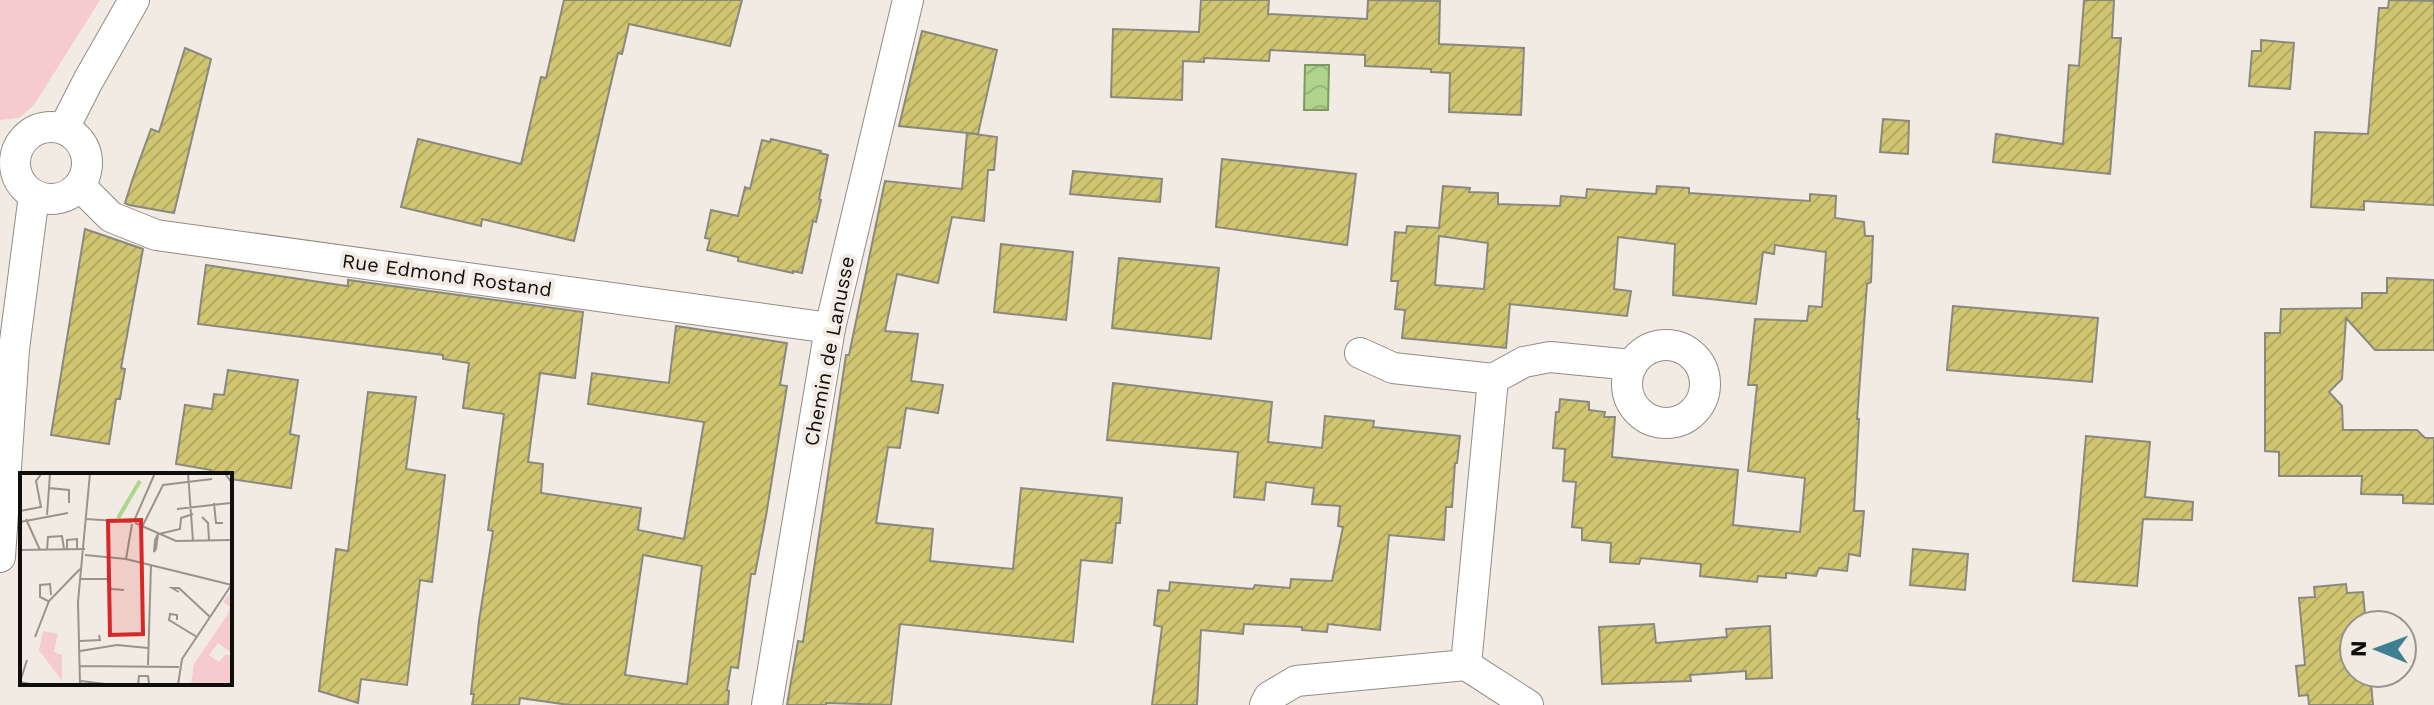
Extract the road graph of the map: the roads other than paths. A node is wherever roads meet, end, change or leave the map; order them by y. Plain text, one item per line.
1 (134, 0) edge
2 (908, 0) edge
3 (64, 128) junction
4 (9, 147) edge
5 (80, 186) junction
6 (34, 195) junction
7 (830, 328) junction
8 (1360, 353) dead end
9 (1632, 365) dead end
10 (1493, 379) junction
11 (0, 557) edge
12 (1466, 665) junction
13 (767, 705) edge
14 (1265, 705) edge
15 (1528, 705) edge

1 - 3 street
2 - 7 street, Chemin de Lanusse
3 - 4 street
3 - 5 street
4 - 6 street
5 - 6 street
5 - 7 street, Rue Edmond Rostand
6 - 11 street
7 - 13 street, Chemin de Lanusse
8 - 10 street
9 - 10 street
10 - 12 street
12 - 14 street
12 - 15 street

